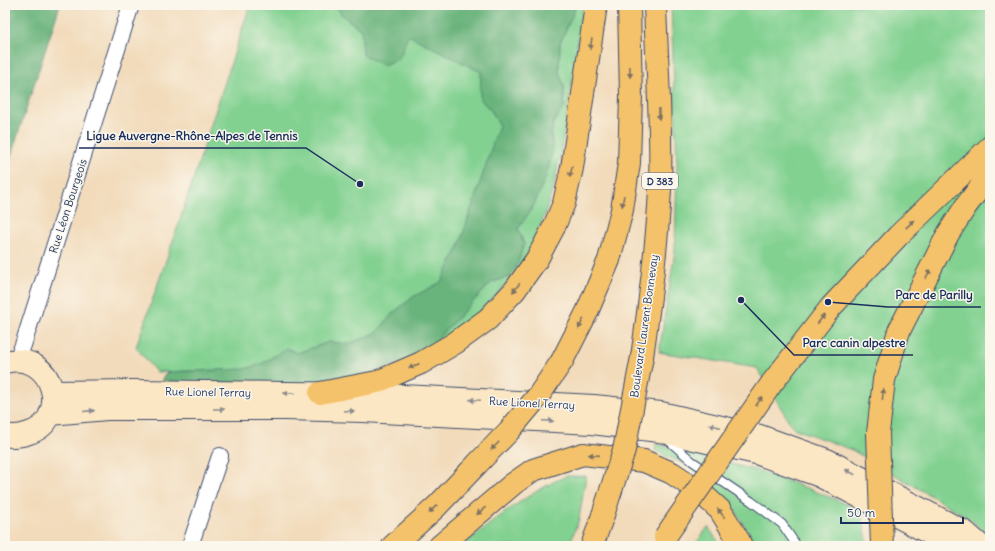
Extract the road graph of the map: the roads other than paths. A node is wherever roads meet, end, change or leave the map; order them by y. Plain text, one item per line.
1 (132, 5) edge
2 (596, 5) edge
3 (629, 5) edge
4 (655, 5) edge
5 (990, 147) edge
6 (990, 174) edge
7 (11, 361) edge
8 (53, 392) junction
9 (320, 393) junction
10 (50, 414) junction
11 (659, 431) junction
12 (5, 435) edge
13 (220, 456) dead end
14 (662, 541) edge
15 (190, 546) edge
16 (393, 546) edge
17 (440, 546) edge
18 (592, 546) edge
19 (741, 546) edge
20 (797, 546) edge
21 (882, 546) edge
22 (954, 546) edge
23 (981, 546) edge

1 - 7 street, Rue Léon Bourgeois
2 -> 9 highway
3 -> 16 highway, bridge
4 -> 18 highway, Boulevard Laurent Bonnevay / D 383, bridge
14 -> 5 highway, bridge
21 -> 6 highway, bridge
7 - 8 main road
9 -> 8 main road, Rue Lionel Terray
8 - 10 main road
23 -> 9 main road, Rue Lionel Terray
10 -> 11 main road, Rue Lionel Terray
10 - 12 main road
11 - 20 lane
11 - 22 main road, Rue Lionel Terray
13 - 15 street
19 -> 17 highway

